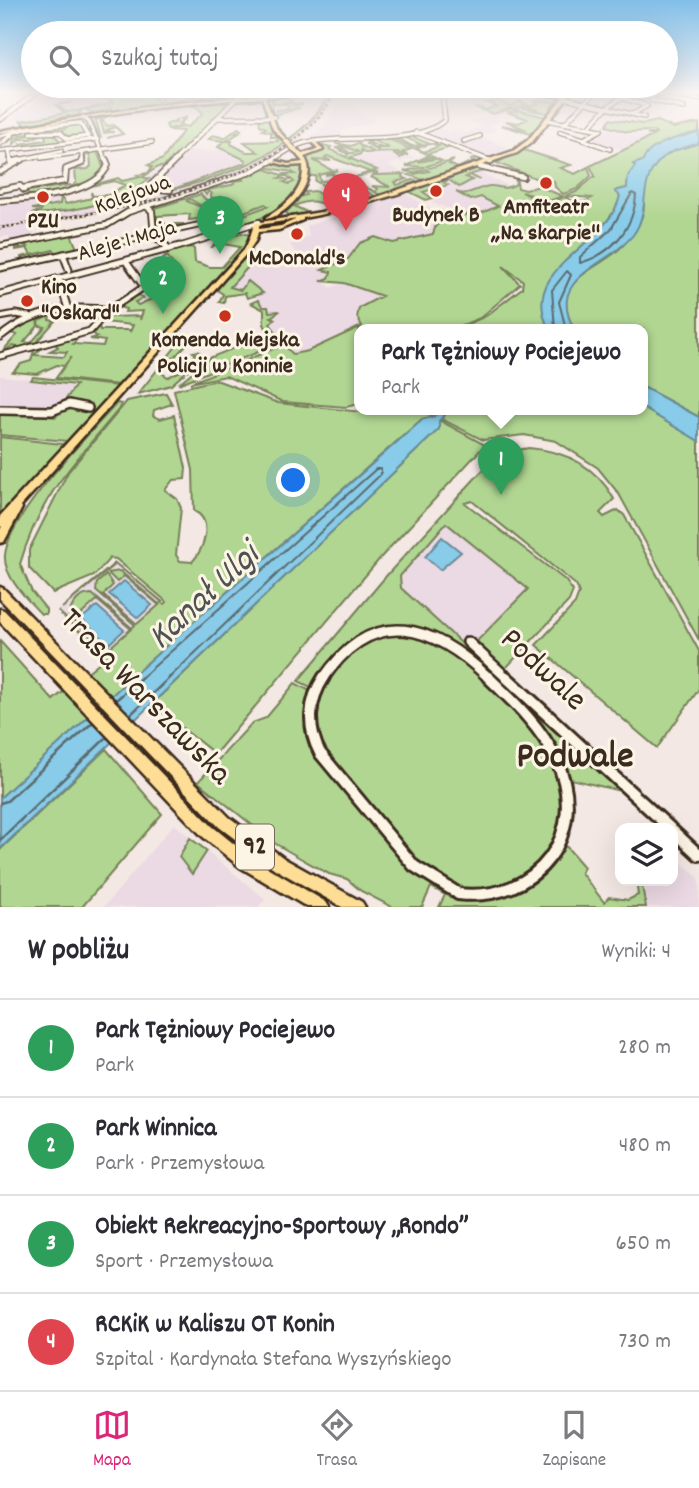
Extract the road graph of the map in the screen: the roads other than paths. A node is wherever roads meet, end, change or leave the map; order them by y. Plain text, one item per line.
1 (4, 135) edge
2 (21, 135) edge
3 (61, 135) edge
4 (96, 135) edge
5 (200, 135) edge
6 (281, 135) edge
7 (398, 135) edge
8 (429, 135) edge
9 (534, 135) edge
10 (571, 135) edge
11 (591, 135) edge
12 (480, 136) dead end
13 (8, 137) junction
14 (89, 138) junction
15 (97, 139) junction
16 (584, 139) junction
17 (286, 141) joint
18 (314, 141) junction
19 (464, 141) dead end
20 (152, 142) dead end
21 (0, 144) edge
22 (9, 149) junction
23 (610, 149) dead end
24 (0, 151) edge
25 (61, 151) dead end
26 (102, 151) junction
27 (82, 154) junction
28 (301, 156) junction
29 (41, 159) dead end
30 (272, 161) junction
31 (491, 161) junction
32 (305, 163) junction
33 (12, 164) junction
34 (481, 167) dead end
35 (0, 172) edge
36 (522, 184) dead end
37 (24, 188) junction
38 (0, 190) edge
39 (170, 190) dead end
40 (25, 197) junction
41 (0, 201) edge
42 (288, 204) junction
43 (147, 206) junction
44 (327, 212) junction
45 (282, 218) junction
46 (262, 221) junction
47 (209, 223) dead end
48 (274, 229) junction
49 (254, 231) junction
50 (74, 233) junction
51 (153, 233) junction
52 (222, 234) junction
53 (0, 246) edge
54 (169, 249) junction
55 (80, 250) junction
56 (246, 251) junction
57 (63, 254) junction
58 (127, 262) junction
59 (0, 268) edge
60 (69, 270) dead end
61 (59, 279) junction
62 (0, 293) edge
63 (68, 309) junction
64 (109, 310) junction
65 (0, 317) edge
66 (35, 317) junction
67 (0, 337) edge
68 (0, 356) edge
69 (88, 408) dead end
70 (0, 410) edge
71 (2, 531) edge
72 (0, 548) edge
73 (0, 593) edge
74 (0, 614) edge
75 (468, 642) dead end
76 (663, 823) edge
77 (678, 836) edge
78 (699, 855) edge
79 (459, 894) joint
80 (321, 907) edge
81 (356, 907) edge

1 - 13 street
2 - 13 street
3 - 14 street
4 - 15 street
5 - 39 street
6 - 17 main road
7 - 18 street
8 - 31 street
9 - 31 main road
10 - 16 street
11 - 16 street
12 - 19 street
13 - 21 street
14 - 15 street
14 - 22 street
15 - 26 street
16 - 23 street
17 - 28 main road, bridge
18 - 28 main road
18 - 30 street, Kolejowa
20 - 26 street
22 - 24 street
22 - 33 street
25 - 33 street
26 - 27 street
26 - 40 street
27 - 29 street
27 - 37 street
28 - 32 main road
30 - 32 main road
30 - 43 street, Kolejowa
31 - 44 main road
32 - 42 main road
33 - 35 street
34 - 36 street
37 - 38 street
37 - 40 street
40 - 41 street
42 - 45 main road
42 - 46 main road
43 - 50 street, Kolejowa
43 - 51 street
44 - 45 main road
44 - 48 main road
45 - 46 main road
45 - 48 main road
46 - 48 main road
46 - 48 main road
46 - 49 main road
46 - 52 street, Aleje 1 Maja
47 - 51 street
48 - 49 main road
48 - 56 main road
49 - 52 street, Aleje 1 Maja
49 - 56 main road
50 - 53 street, Kolejowa
50 - 55 street
51 - 54 street
51 - 55 street
52 - 54 street, Aleje 1 Maja
54 - 58 street, Aleje 1 Maja
55 - 57 street
56 - 71 main road
57 - 59 street
57 - 60 street
58 - 61 street, Aleje 1 Maja
58 - 64 street
61 - 62 street, Aleje 1 Maja
61 - 63 street
63 - 64 street
63 - 66 street
64 - 68 street
65 - 66 street
66 - 67 street
69 - 70 street
71 - 72 main road
73 - 81 main road, Trasa Warszawska / 92
74 - 80 main road, Trasa Warszawska / 92
75 - 76 street, Podwale
77 - 78 street, Podwale
79 - 79 street

